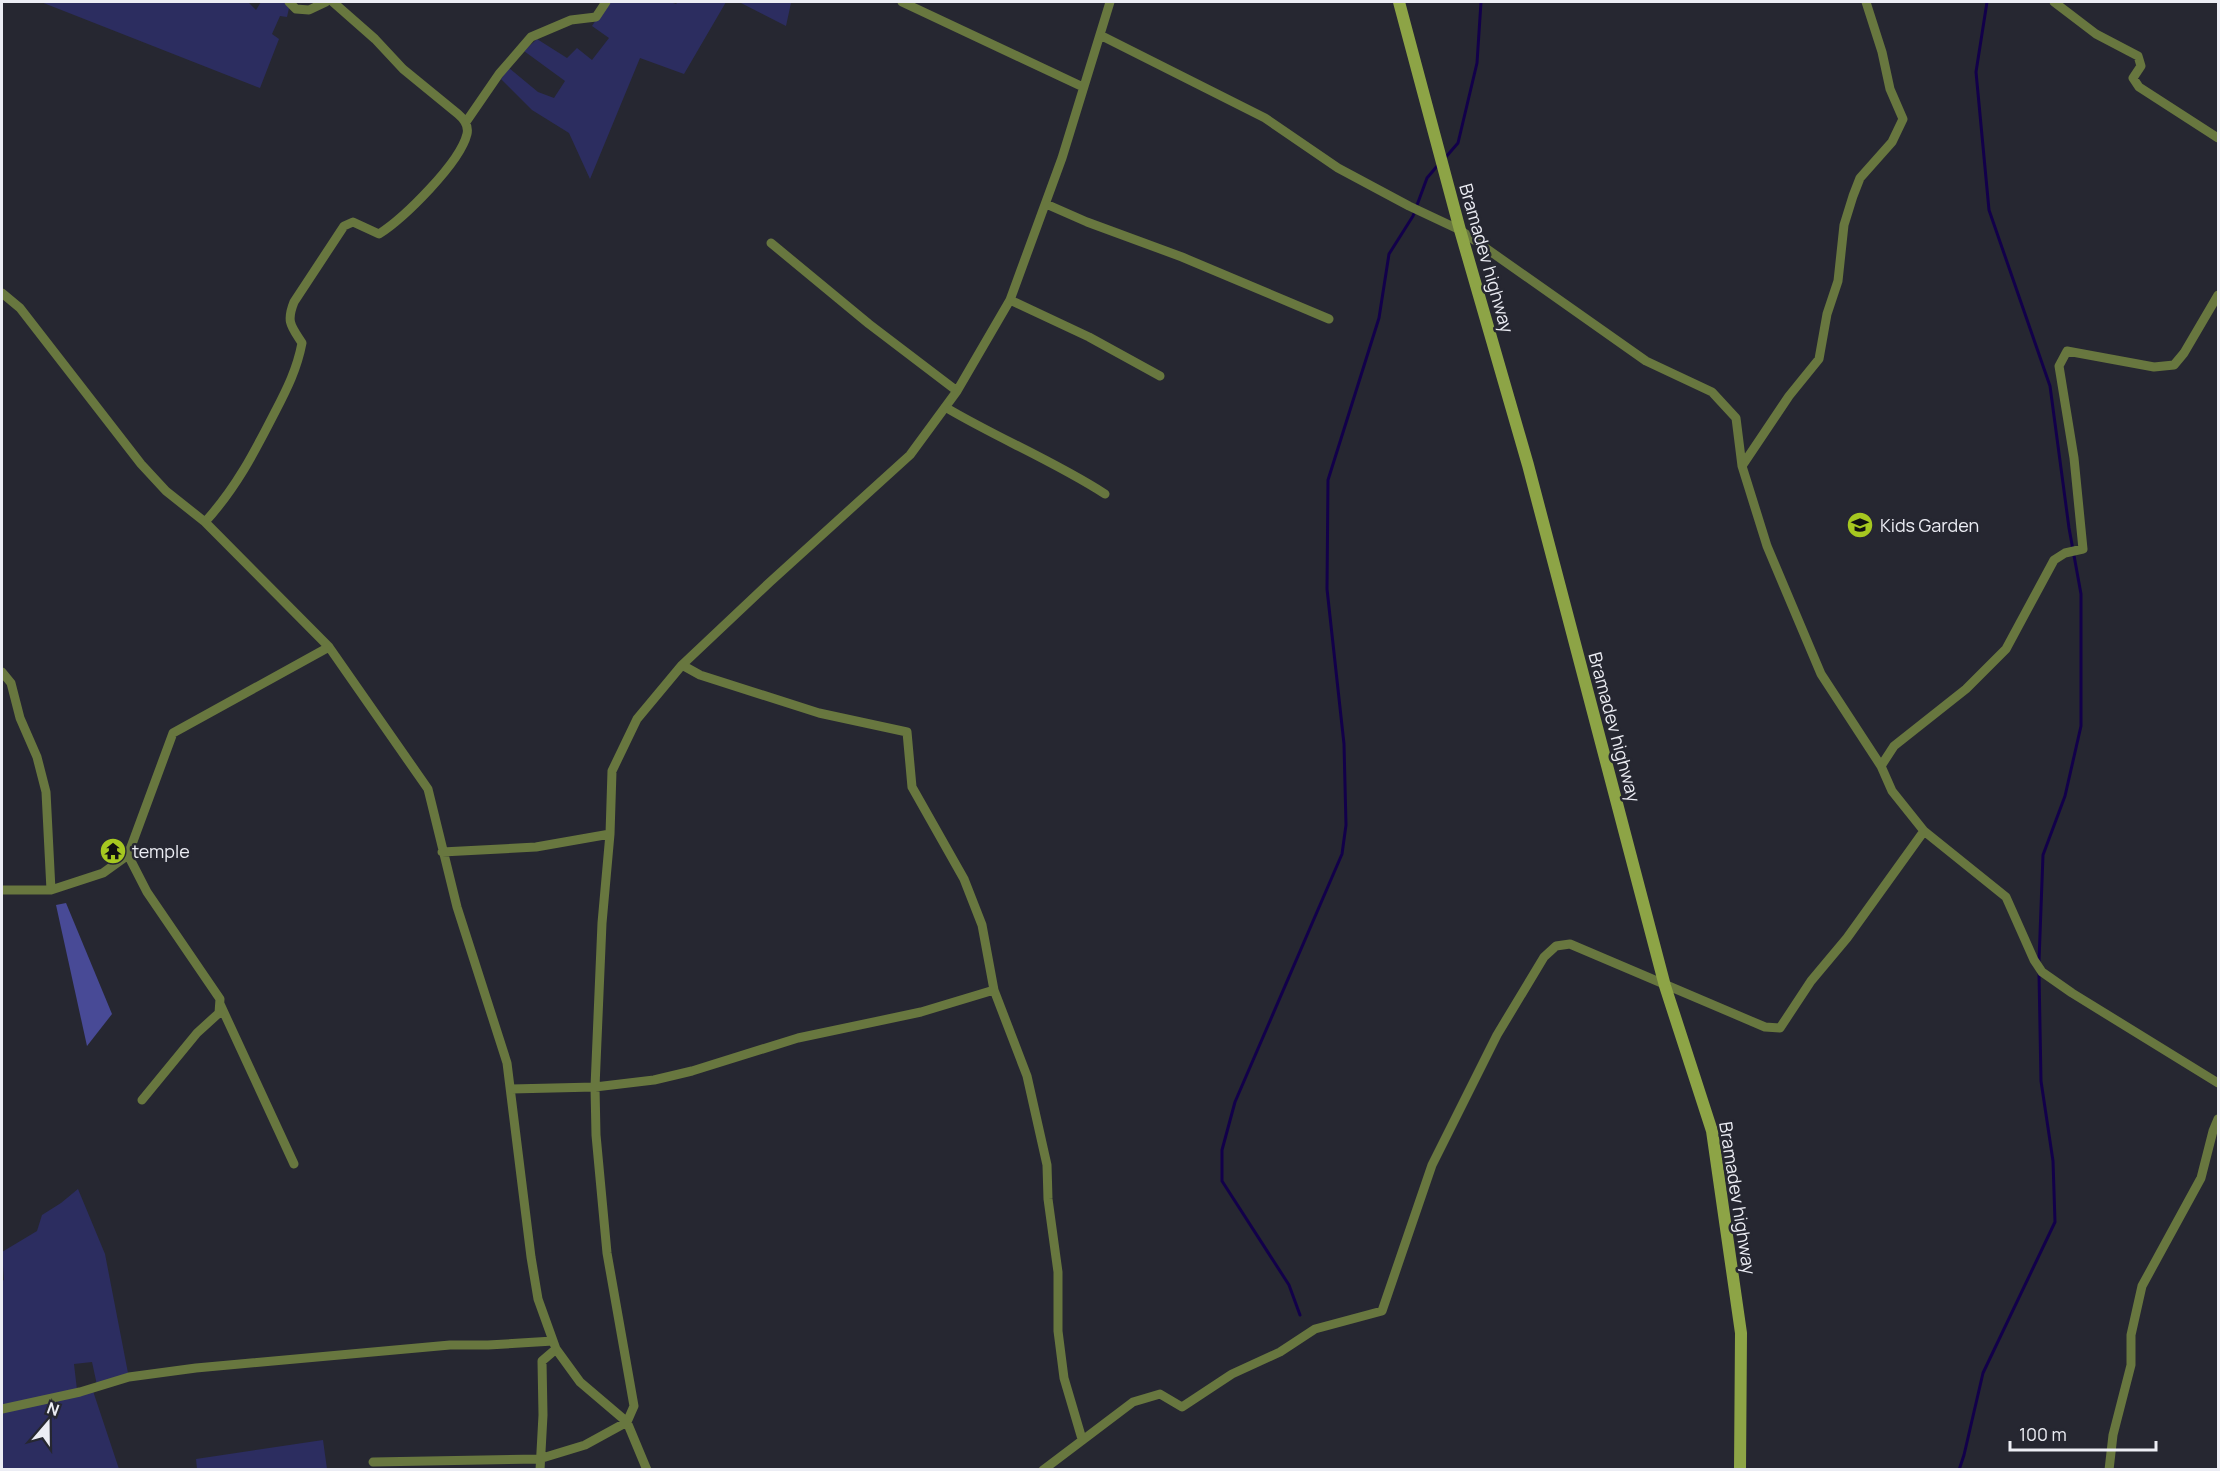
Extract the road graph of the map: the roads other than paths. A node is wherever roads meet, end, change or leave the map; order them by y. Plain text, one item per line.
1 (289, 2) edge
2 (326, 2) edge
3 (333, 2) edge
4 (606, 2) edge
5 (902, 2) edge
6 (1110, 2) edge
7 (1399, 2) edge
8 (1866, 2) edge
9 (2054, 2) edge
10 (1100, 35) junction
11 (1083, 87) junction
12 (466, 122) junction
13 (2218, 138) edge
14 (1046, 204) junction
15 (1460, 230) junction
16 (771, 243) dead end
17 (2, 293) edge
18 (2218, 295) edge
19 (1010, 300) junction
20 (1329, 318) dead end
21 (1160, 376) dead end
22 (957, 391) junction
23 (945, 407) junction
24 (1742, 466) junction
25 (1105, 494) dead end
26 (205, 522) junction
27 (330, 647) junction
28 (682, 665) junction
29 (2, 672) edge
30 (1881, 766) junction
31 (1924, 831) junction
32 (610, 834) junction
33 (442, 852) junction
34 (128, 855) junction
35 (2, 890) edge
36 (51, 890) junction
37 (1665, 986) junction
38 (994, 990) junction
39 (220, 1004) junction
40 (2218, 1083) edge
41 (595, 1087) junction
42 (511, 1089) junction
43 (142, 1100) dead end
44 (2218, 1119) edge
45 (294, 1164) dead end
46 (555, 1345) junction
47 (2, 1409) edge
48 (627, 1422) junction
49 (1082, 1438) junction
50 (373, 1462) dead end
51 (539, 1464) edge
52 (459, 1465) edge
53 (646, 1470) edge
54 (1043, 1470) edge
55 (1740, 1470) edge
56 (2109, 1470) edge

1 - 2 street
3 - 12 street
4 - 12 street
5 - 11 street
6 - 10 street
7 - 15 street, Bramadev highway
8 - 24 street
9 - 13 street
10 - 11 street
10 - 15 street
11 - 14 street
12 - 26 street
14 - 19 street
14 - 20 street
15 - 24 street
15 - 37 street, Bramadev highway
16 - 22 street
17 - 26 street
18 - 30 street
19 - 21 street
19 - 22 street
22 - 23 street
23 - 25 street
23 - 28 street
24 - 30 street
26 - 27 street
27 - 33 street
27 - 34 street
28 - 32 street
28 - 38 street
29 - 36 street
30 - 31 street
31 - 37 street
31 - 40 street
32 - 33 street
32 - 41 street
33 - 42 street
34 - 36 street
34 - 39 street
35 - 36 street
37 - 49 street
37 - 55 street, Bramadev highway
38 - 41 street
38 - 49 street
39 - 43 street
39 - 45 street
41 - 42 street
41 - 48 street
42 - 46 street
44 - 56 street
46 - 47 street
46 - 48 street
46 - 51 street
48 - 51 street
48 - 53 street
49 - 54 street
50 - 52 street
51 - 52 street

